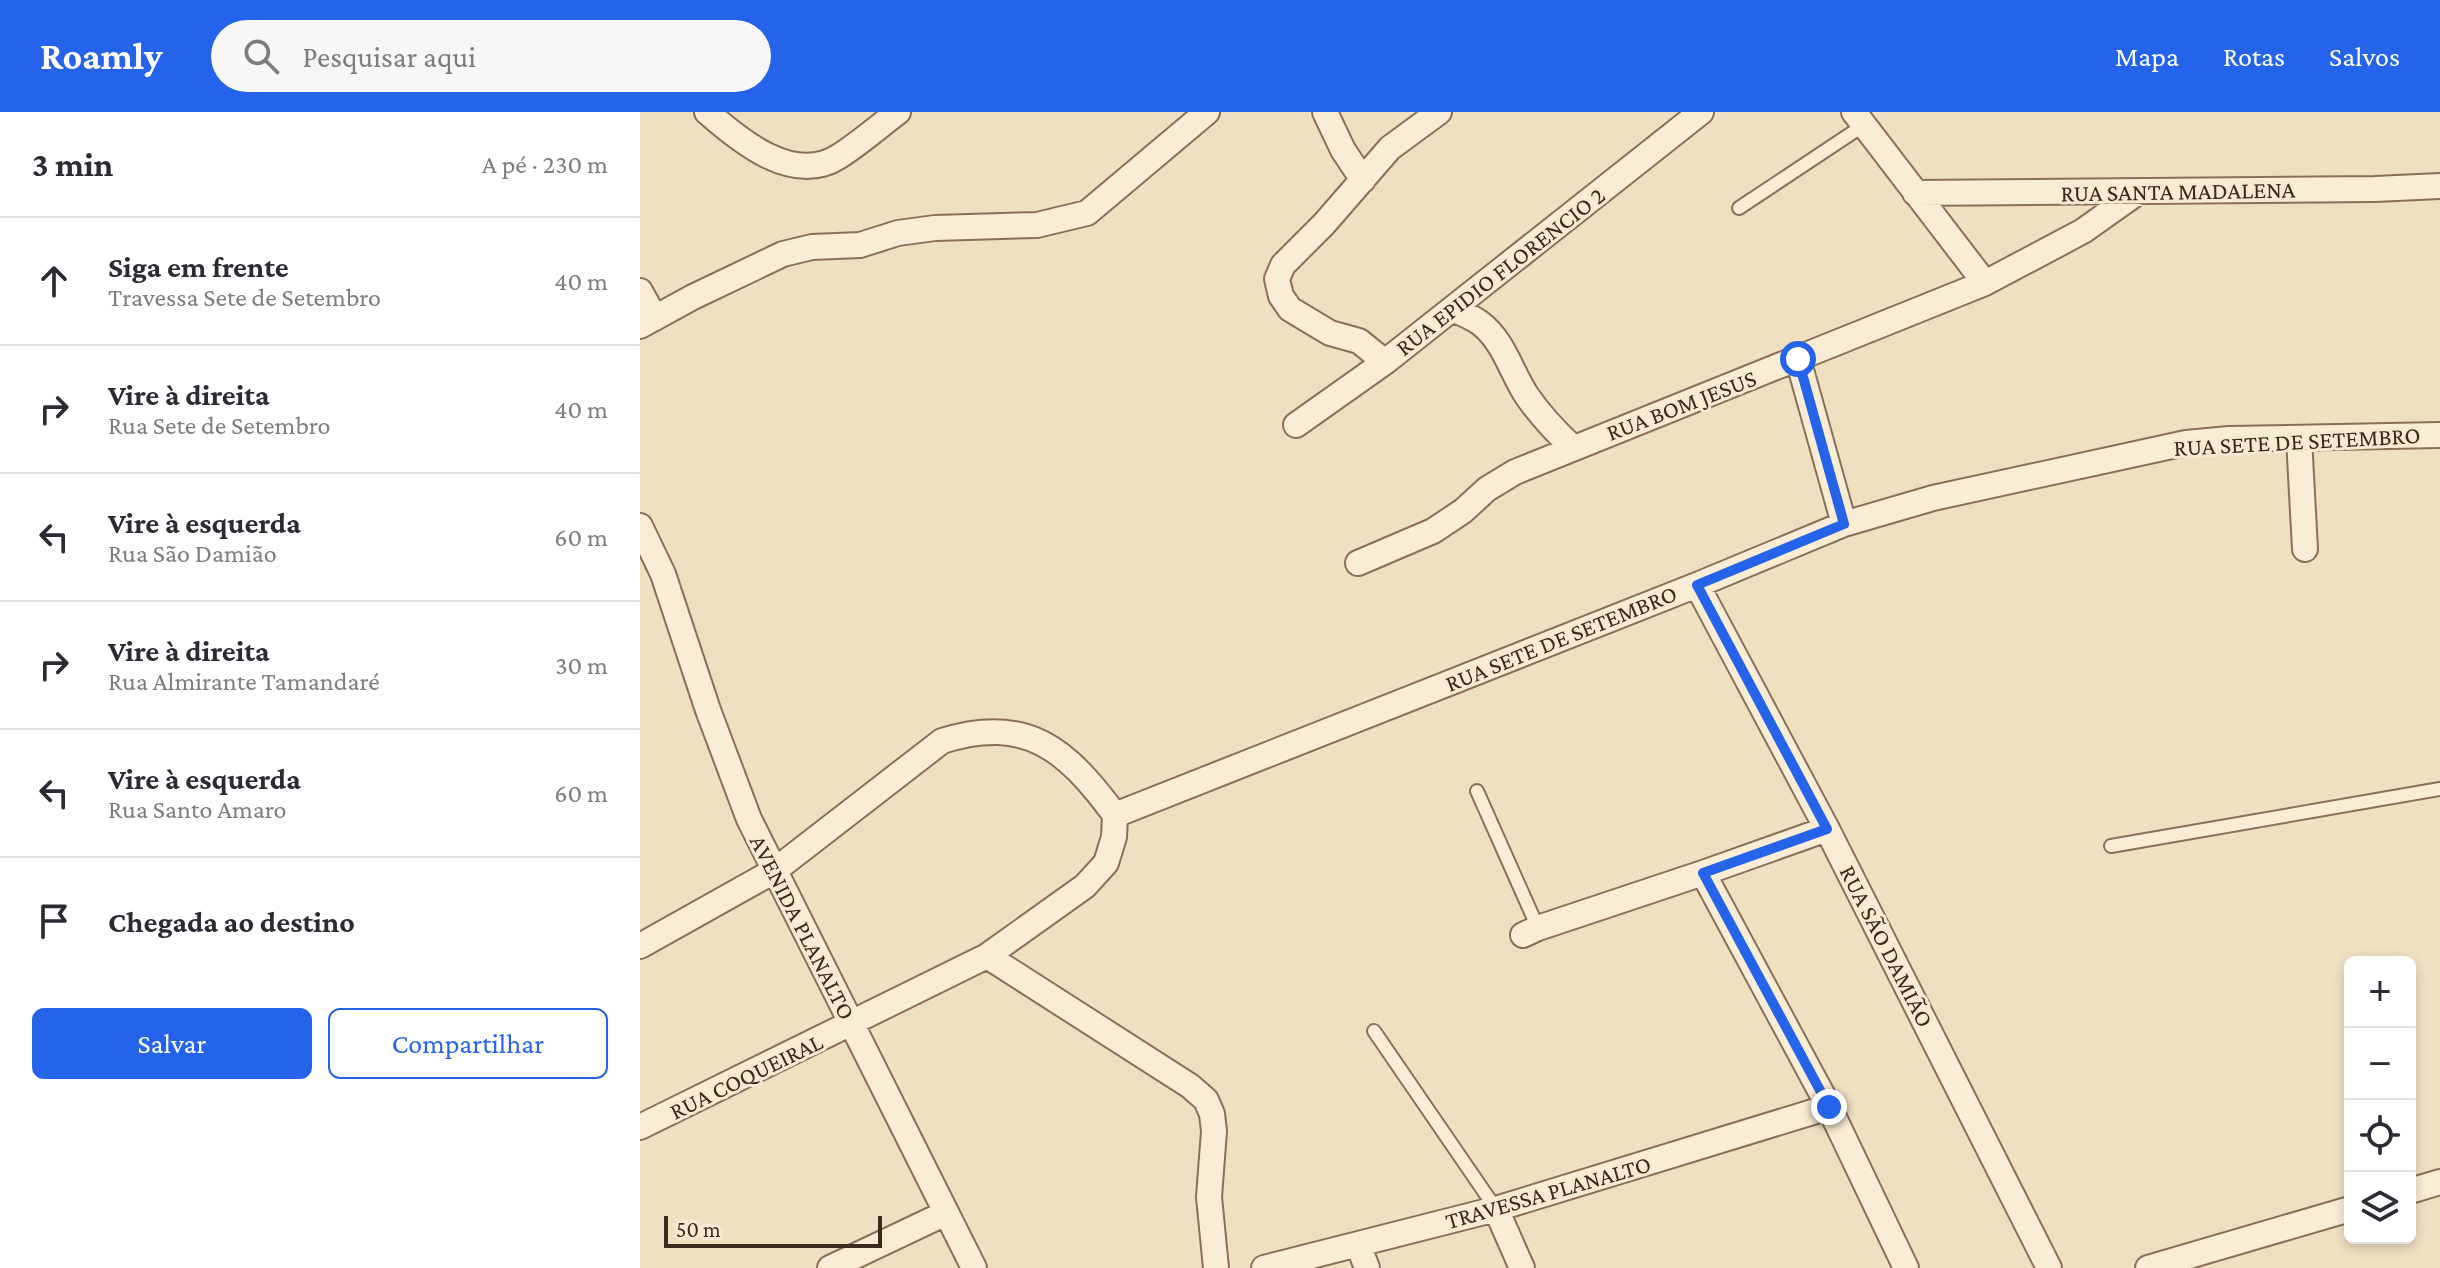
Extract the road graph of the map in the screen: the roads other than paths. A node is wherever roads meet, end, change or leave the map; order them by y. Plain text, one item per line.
1 (707, 112) edge
2 (898, 112) edge
3 (1207, 112) edge
4 (1325, 112) edge
5 (1439, 112) edge
6 (1701, 112) edge
7 (1859, 118) edge
8 (1363, 180) junction
9 (2440, 186) edge
10 (2138, 192) junction
11 (1915, 193) junction
12 (1739, 208) dead end
13 (1985, 283) junction
14 (640, 291) edge
15 (1452, 309) junction
16 (647, 322) edge
17 (1798, 359) junction
18 (1385, 362) junction
19 (1296, 425) dead end
20 (2440, 435) edge
21 (2299, 438) junction
22 (1572, 447) junction
23 (1844, 524) junction
24 (640, 526) edge
25 (2305, 549) dead end
26 (1358, 563) dead end
27 (1697, 585) junction
28 (2440, 789) edge
29 (1477, 791) dead end
30 (1115, 815) junction
31 (1827, 829) junction
32 (2111, 846) dead end
33 (774, 871) junction
34 (1703, 873) junction
35 (1530, 932) joint
36 (640, 946) edge
37 (987, 956) junction
38 (851, 1024) junction
39 (1374, 1031) dead end
40 (1829, 1107) junction
41 (640, 1127) edge
42 (2440, 1182) edge
43 (2416, 1189) edge
44 (1496, 1209) junction
45 (2344, 1211) edge
46 (946, 1213) junction
47 (1358, 1244) junction
48 (830, 1268) edge
49 (974, 1268) edge
50 (1216, 1268) edge
51 (1264, 1268) edge
52 (1367, 1268) edge
53 (1522, 1268) edge
54 (1906, 1268) edge
55 (2049, 1268) edge
56 (2148, 1268) edge

1 - 2 street
3 - 16 street
4 - 8 street
5 - 8 street
6 - 15 street, RUA EPIDIO FLORENCIO 2
7 - 11 street
7 - 12 lane
8 - 18 street
9 - 10 street, RUA SANTA MADALENA
10 - 11 street, RUA SANTA MADALENA
10 - 13 street, RUA BOM JESUS
11 - 13 street
13 - 17 street, RUA BOM JESUS
14 - 16 street
15 - 18 street, RUA EPIDIO FLORENCIO 2
15 - 22 street
17 - 22 street, RUA BOM JESUS
17 - 23 street
18 - 19 street, RUA EPIDIO FLORENCIO 2
20 - 21 street, RUA SETE DE SETEMBRO
21 - 23 street, RUA SETE DE SETEMBRO
21 - 25 street
22 - 26 street, RUA BOM JESUS
23 - 27 street, RUA SETE DE SETEMBRO
24 - 33 street, AVENIDA PLANALTO
27 - 30 street, RUA SETE DE SETEMBRO
27 - 31 street, RUA SÃO DAMIÃO
28 - 32 lane
29 - 35 lane
30 - 33 street
30 - 37 street, RUA COQUEIRAL
31 - 34 street
31 - 55 street, RUA SÃO DAMIÃO
33 - 36 street
33 - 38 street, AVENIDA PLANALTO
34 - 35 street
34 - 40 street
37 - 38 street, RUA COQUEIRAL
37 - 50 street
38 - 41 street, RUA COQUEIRAL
38 - 46 street, AVENIDA PLANALTO
39 - 44 lane
40 - 44 street, TRAVESSA PLANALTO
40 - 54 street
42 - 43 street
44 - 47 street, TRAVESSA PLANALTO
44 - 53 street
45 - 56 street
46 - 48 street
46 - 49 street, AVENIDA PLANALTO
47 - 51 street, TRAVESSA PLANALTO
47 - 52 street

